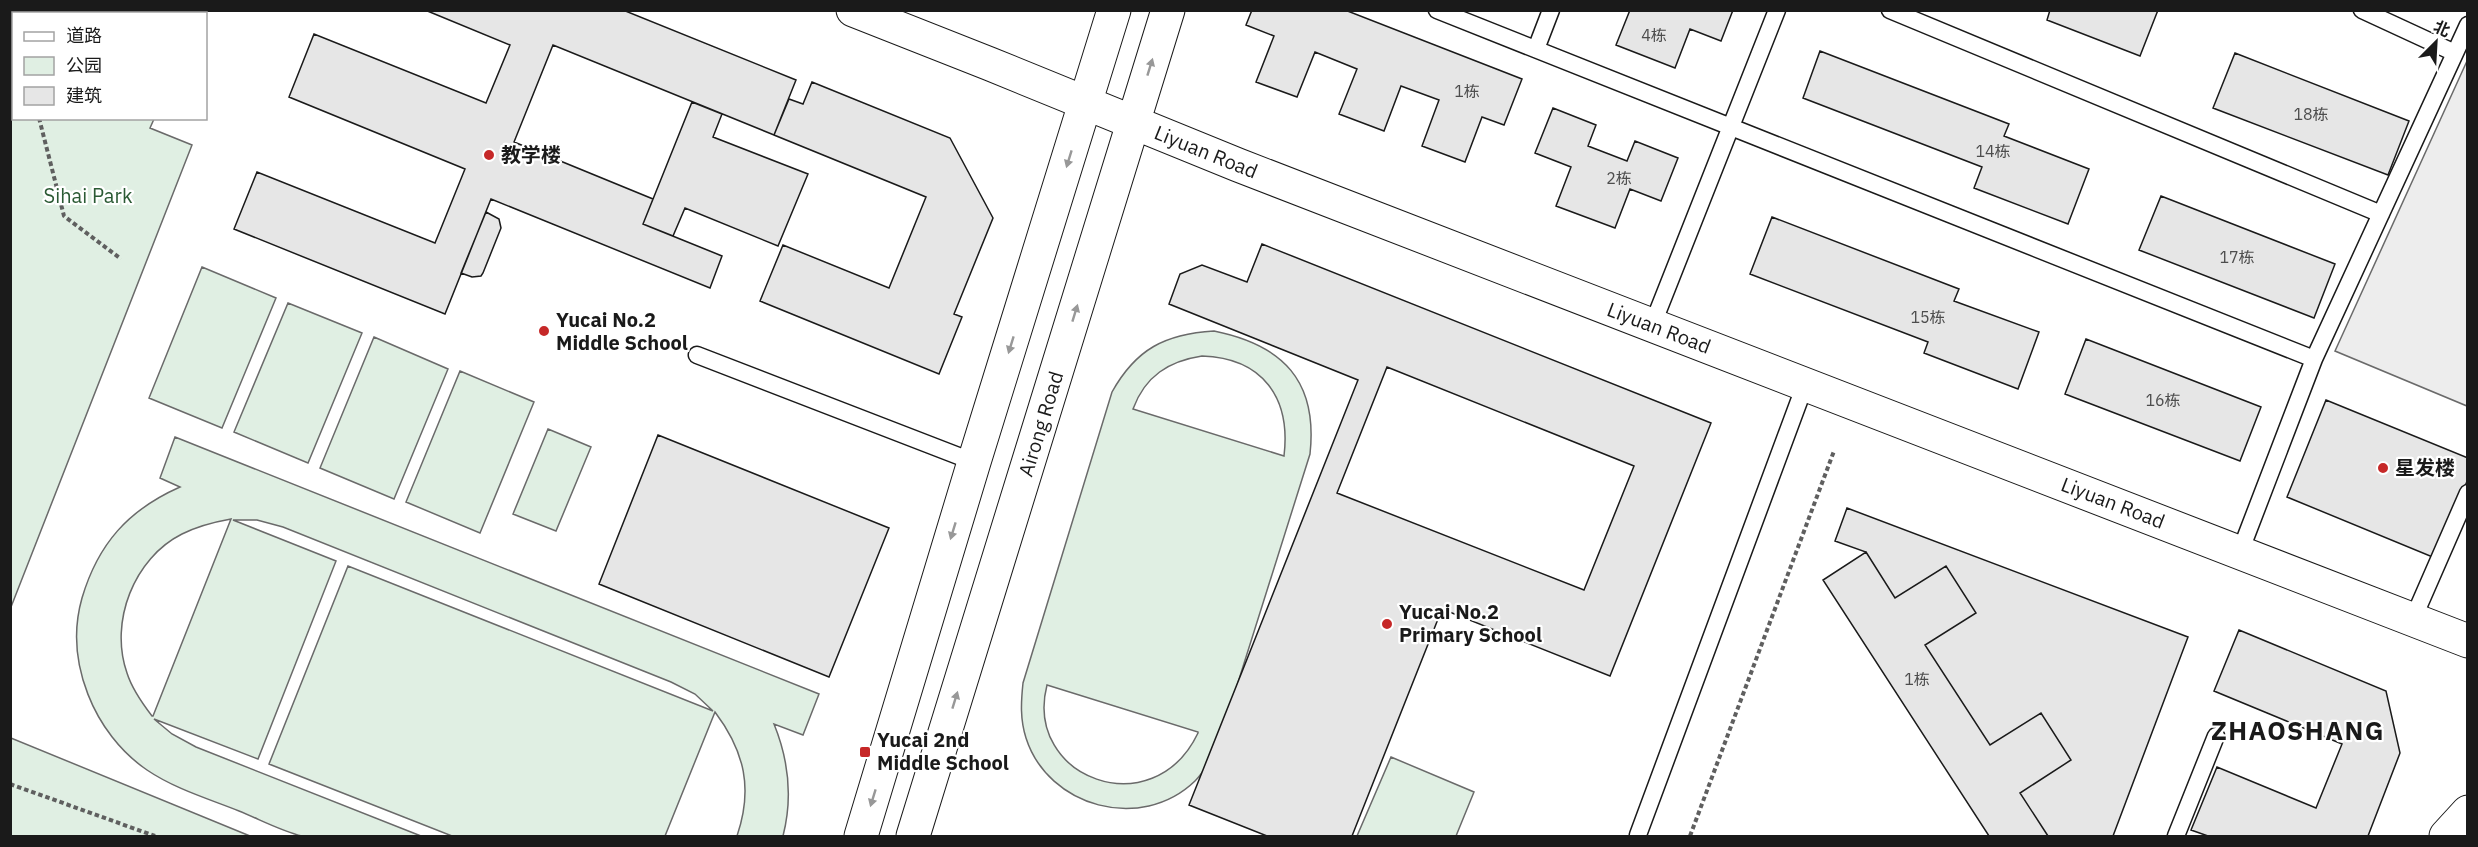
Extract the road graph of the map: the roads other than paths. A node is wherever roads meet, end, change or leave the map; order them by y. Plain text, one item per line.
1 (853, 10) edge
2 (1114, 10) edge
3 (1168, 10) edge
4 (1437, 10) edge
5 (1551, 10) edge
6 (1777, 10) edge
7 (1890, 10) edge
8 (2362, 10) edge
9 (2468, 25) edge
10 (1536, 49) junction
11 (2455, 53) junction
12 (1086, 103) junction
13 (1133, 123) junction
14 (1731, 126) junction
15 (2380, 214) junction
16 (1652, 326) junction
17 (697, 355) dead end
18 (2314, 359) junction
19 (1805, 385) junction
20 (974, 462) junction
21 (2468, 493) edge
22 (2240, 552) junction
23 (2413, 620) junction
24 (2468, 640) edge
25 (2216, 736) dead end
26 (2468, 812) edge
27 (1638, 835) edge
28 (861, 837) edge
29 (913, 837) edge
30 (2176, 837) edge
31 (2446, 837) edge

1 - 12 street, Liyuan Road
2 - 12 street
13 -> 3 street, Airong Road
4 - 10 lane
5 - 10 lane
6 - 14 lane
7 - 15 lane
8 - 11 lane
9 - 11 lane
10 - 14 lane
11 - 15 lane
12 - 13 street, Liyuan Road
12 -> 20 street
13 - 16 street, Liyuan Road
29 -> 13 street, Airong Road
14 - 16 lane
14 - 18 lane
15 - 18 lane
16 - 19 street, Liyuan Road
17 - 20 lane
18 - 22 lane
19 - 22 street, Liyuan Road
19 - 27 lane
20 -> 28 street
21 - 23 lane
22 - 23 street, Liyuan Road
23 - 24 street, Liyuan Road
25 - 30 lane
26 - 31 street

